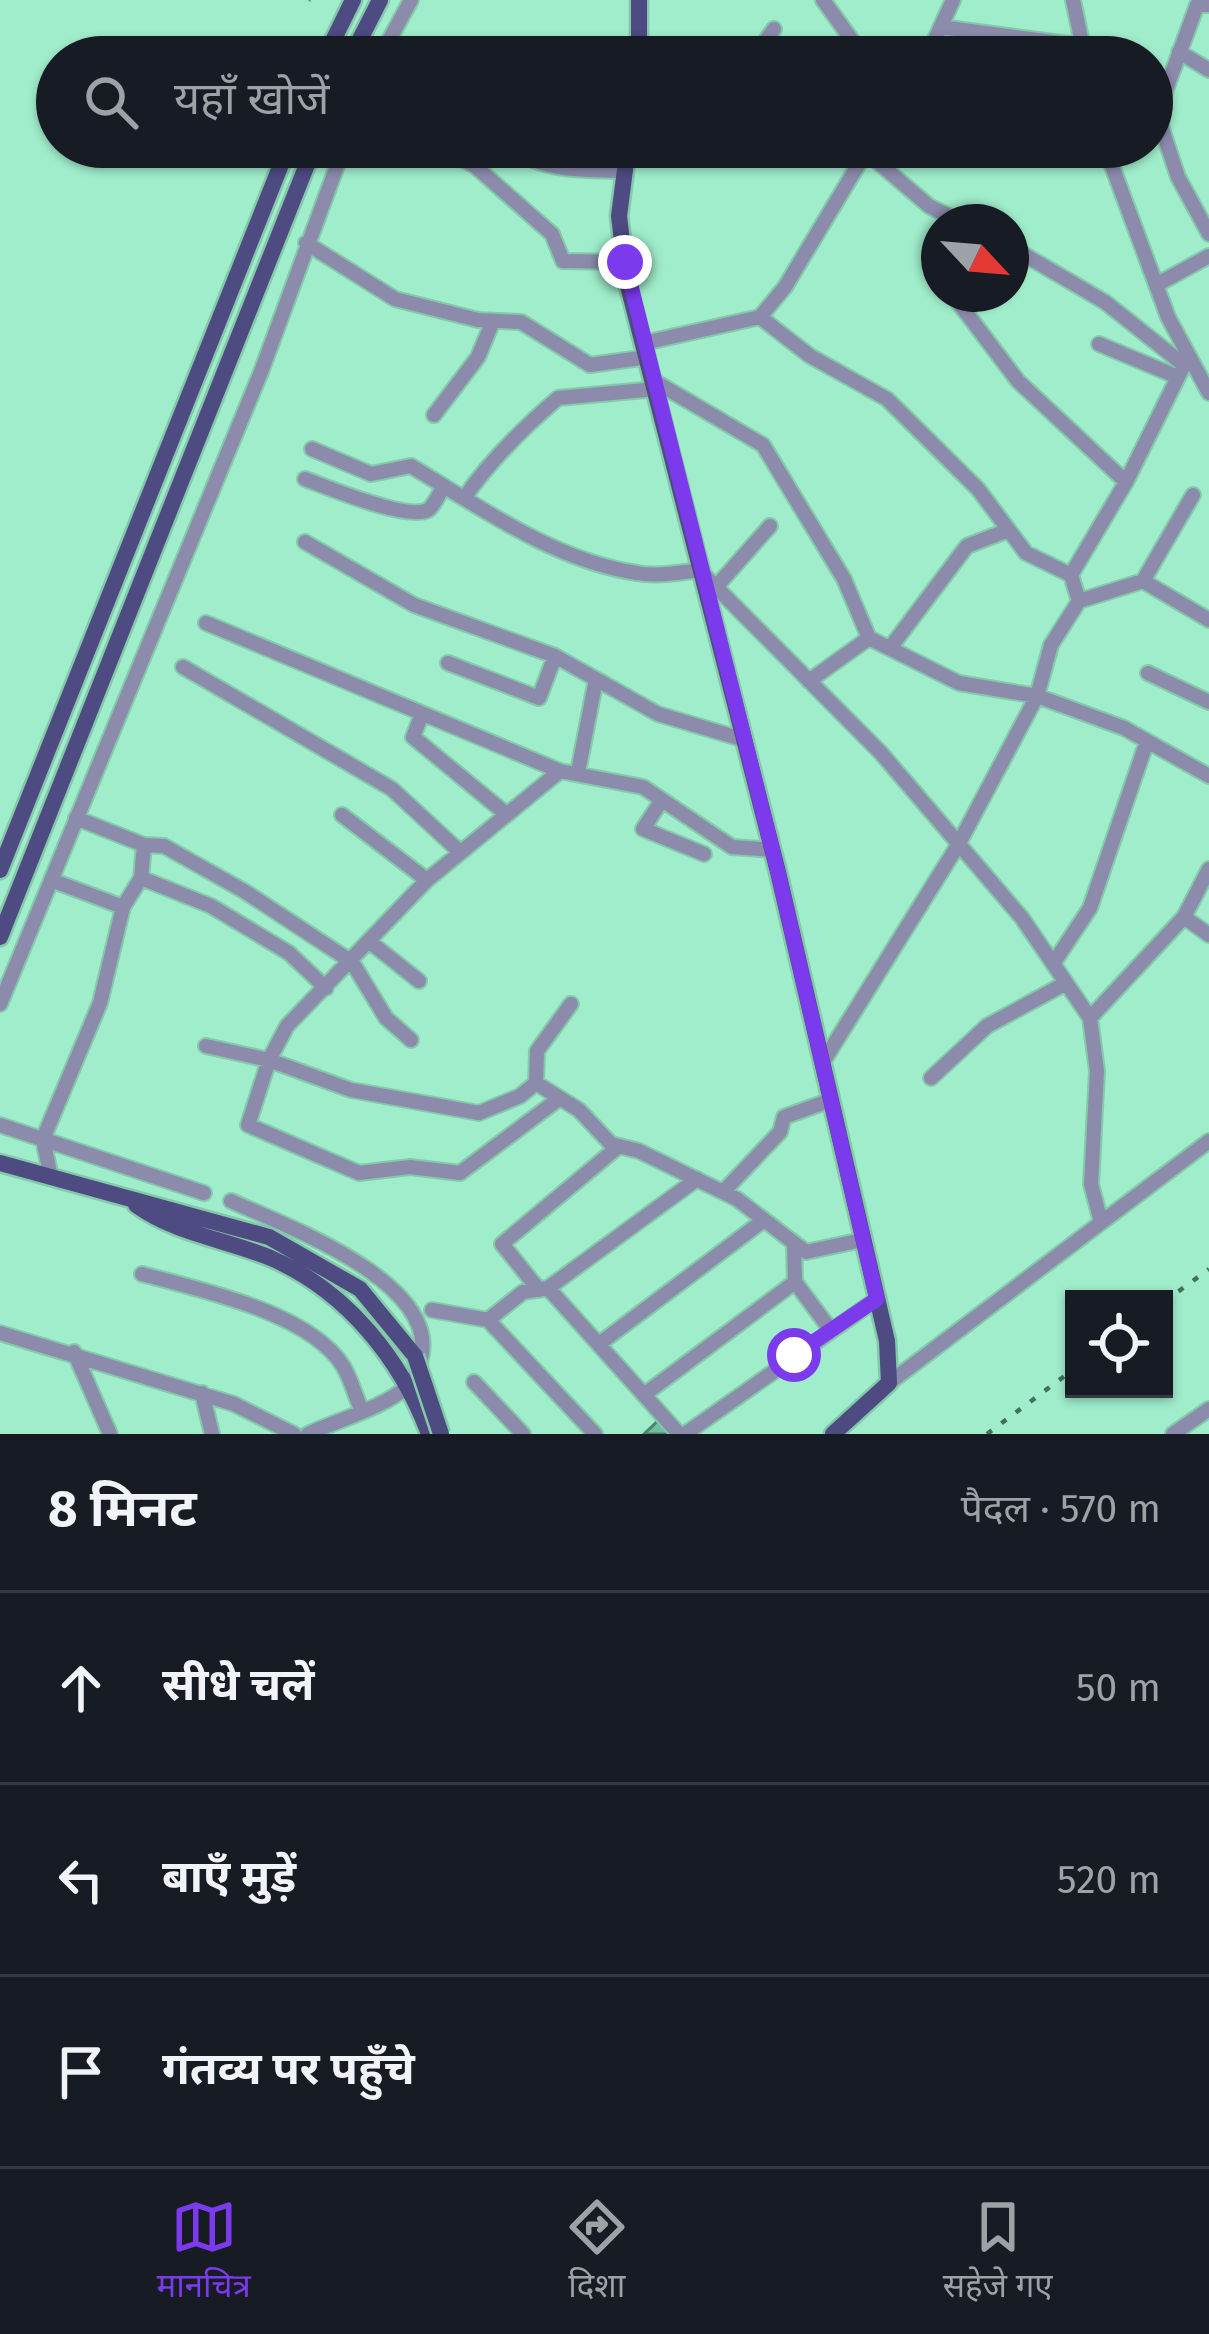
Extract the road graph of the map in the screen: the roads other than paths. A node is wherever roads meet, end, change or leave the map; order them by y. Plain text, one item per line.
1 (353, 0) edge
2 (380, 0) edge
3 (411, 0) edge
4 (639, 0) edge
5 (823, 0) edge
6 (952, 0) edge
7 (1073, 0) edge
8 (1209, 5) edge
9 (941, 27) junction
10 (774, 29) dead end
11 (335, 36) edge
12 (362, 36) edge
13 (391, 36) edge
14 (639, 36) edge
15 (769, 36) edge
16 (849, 36) edge
17 (937, 36) edge
18 (994, 36) edge
19 (1081, 36) edge
20 (1179, 52) junction
21 (1173, 67) edge
22 (1209, 70) edge
23 (1173, 164) edge
24 (280, 168) edge
25 (306, 168) edge
26 (336, 168) edge
27 (477, 168) edge
28 (554, 168) edge
29 (625, 168) edge
30 (857, 168) edge
31 (888, 168) edge
32 (1113, 168) edge
33 (625, 171) junction
34 (927, 204) edge
35 (1209, 234) edge
36 (306, 243) junction
37 (1209, 256) edge
38 (1029, 258) edge
39 (625, 262) junction
40 (1156, 284) junction
41 (966, 312) edge
42 (760, 316) junction
43 (494, 321) junction
44 (1099, 344) dead end
45 (646, 350) junction
46 (1184, 367) junction
47 (655, 385) junction
48 (1207, 386) edge
49 (434, 415) dead end
50 (312, 448) dead end
51 (305, 479) dead end
52 (1126, 482) junction
53 (444, 485) junction
54 (1193, 495) dead end
55 (464, 498) junction
56 (770, 526) dead end
57 (1006, 531) junction
58 (304, 542) dead end
59 (702, 572) junction
60 (1071, 575) junction
61 (1143, 580) junction
62 (716, 587) junction
63 (1079, 601) junction
64 (1209, 620) edge
65 (206, 622) dead end
66 (869, 638) junction
67 (890, 648) junction
68 (555, 656) junction
69 (448, 663) dead end
70 (183, 668) dead end
71 (1148, 673) dead end
72 (596, 679) junction
73 (809, 681) junction
74 (1037, 696) junction
75 (1209, 702) edge
76 (422, 714) junction
77 (745, 740) junction
78 (1147, 741) junction
79 (560, 771) junction
80 (578, 772) junction
81 (1209, 776) edge
82 (662, 800) junction
83 (505, 813) junction
84 (341, 814) dead end
85 (76, 818) junction
86 (958, 844) junction
87 (144, 845) junction
88 (772, 850) junction
89 (460, 852) junction
90 (704, 854) dead end
91 (1209, 869) edge
92 (0, 870) edge
93 (141, 878) junction
94 (51, 880) junction
95 (427, 880) junction
96 (123, 908) junction
97 (1184, 917) junction
98 (1209, 935) edge
99 (0, 938) edge
100 (370, 942) junction
101 (352, 962) junction
102 (1053, 964) junction
103 (419, 981) dead end
104 (1066, 982) junction
105 (326, 988) junction
106 (0, 1004) edge
107 (572, 1004) dead end
108 (1090, 1018) junction
109 (411, 1040) dead end
110 (206, 1046) dead end
111 (269, 1060) junction
112 (824, 1062) junction
113 (932, 1078) dead end
114 (536, 1083) junction
115 (560, 1098) junction
116 (831, 1100) junction
117 (0, 1125) edge
118 (44, 1139) junction
119 (1209, 1141) edge
120 (619, 1146) junction
121 (0, 1163) edge
122 (51, 1178) junction
123 (697, 1179) junction
124 (723, 1192) junction
125 (204, 1193) dead end
126 (129, 1200) junction
127 (231, 1201) dead end
128 (764, 1220) junction
129 (1101, 1222) junction
130 (862, 1240) junction
131 (794, 1243) junction
132 (142, 1274) dead end
133 (795, 1282) junction
134 (544, 1289) junction
135 (877, 1299) junction
136 (432, 1310) dead end
137 (488, 1320) junction
138 (830, 1329) junction
139 (0, 1333) edge
140 (599, 1344) junction
141 (74, 1352) junction
142 (474, 1382) dead end
143 (889, 1383) junction
144 (407, 1387) junction
145 (202, 1394) junction
146 (644, 1394) junction
147 (361, 1409) junction
148 (1209, 1409) edge
149 (429, 1432) edge
150 (110, 1434) edge
151 (212, 1434) edge
152 (295, 1434) edge
153 (308, 1434) edge
154 (523, 1434) edge
155 (595, 1434) edge
156 (682, 1434) edge
157 (833, 1434) edge
158 (1173, 1434) edge

1 - 11 main road
2 - 12 main road
3 - 13 street
4 - 14 main road
5 - 16 street
6 - 9 street
7 - 19 street
8 - 20 street
9 - 17 street
9 - 18 street
10 - 15 street
20 - 21 street
20 - 22 street
23 - 35 street
24 - 92 main road
25 - 99 main road
26 - 36 street
27 - 39 street
28 - 33 street
29 - 33 main road
30 - 42 street
31 - 34 street
32 - 40 street
33 - 39 main road
36 - 43 street
36 - 85 street
37 - 40 street
38 - 46 street
39 - 45 main road
40 - 46 street
41 - 52 street
42 - 45 street
42 - 57 street
43 - 45 street
43 - 49 street
44 - 46 street
45 - 47 main road
46 - 48 street
46 - 52 street
47 - 55 street
47 - 59 main road
47 - 66 street
50 - 53 street
51 - 53 street
52 - 60 street
53 - 55 street
54 - 61 street
55 - 59 street
56 - 62 street
57 - 60 street
57 - 67 street
58 - 68 street
59 - 62 street
59 - 77 main road
60 - 63 street
61 - 63 street
61 - 64 street
62 - 73 street
63 - 74 street
65 - 76 street
66 - 67 street
66 - 73 street
67 - 74 street
68 - 69 street
68 - 72 street
70 - 89 street
71 - 75 street
72 - 77 street
72 - 80 street
73 - 86 street
74 - 78 street
74 - 86 street
76 - 79 street
76 - 83 street
77 - 88 main road
78 - 81 street
78 - 102 street
79 - 80 street
79 - 83 street
80 - 82 street
82 - 88 street
82 - 90 street
83 - 89 street
84 - 95 street
85 - 87 street
85 - 94 street
86 - 102 street
86 - 112 street
87 - 93 street
87 - 101 street
88 - 112 main road
89 - 95 street
91 - 97 street
93 - 96 street
93 - 105 street
94 - 96 street
94 - 106 street
95 - 100 street
96 - 118 street
97 - 98 street
97 - 108 street
100 - 101 street
100 - 103 street
101 - 105 street
101 - 109 street
102 - 104 street
104 - 108 street
104 - 113 street
105 - 111 street
107 - 114 street
108 - 129 street
110 - 111 street
111 - 114 street
111 - 115 street
112 - 116 main road
114 - 115 street
115 - 120 street
116 - 124 street
116 - 130 main road
117 - 118 street
118 - 122 street
118 - 125 street
119 - 129 street
120 - 123 street
120 - 134 street
121 - 122 main road
122 - 126 main road
123 - 124 street
123 - 134 street
124 - 128 street
126 - 144 main road
126 - 149 main road, bridge
127 - 144 street
128 - 131 street
128 - 140 street
129 - 143 street
130 - 131 street
130 - 135 main road
131 - 133 street
132 - 147 street
133 - 138 street
133 - 146 street
134 - 137 street
134 - 140 street
135 - 138 street
135 - 143 main road
136 - 137 street
137 - 155 street
138 - 156 street
139 - 141 street
140 - 146 street
141 - 145 street
141 - 150 street
142 - 154 street
143 - 157 main road
144 - 147 street
144 - 149 main road
145 - 151 street
145 - 152 street
146 - 156 street
147 - 153 street
148 - 158 street

